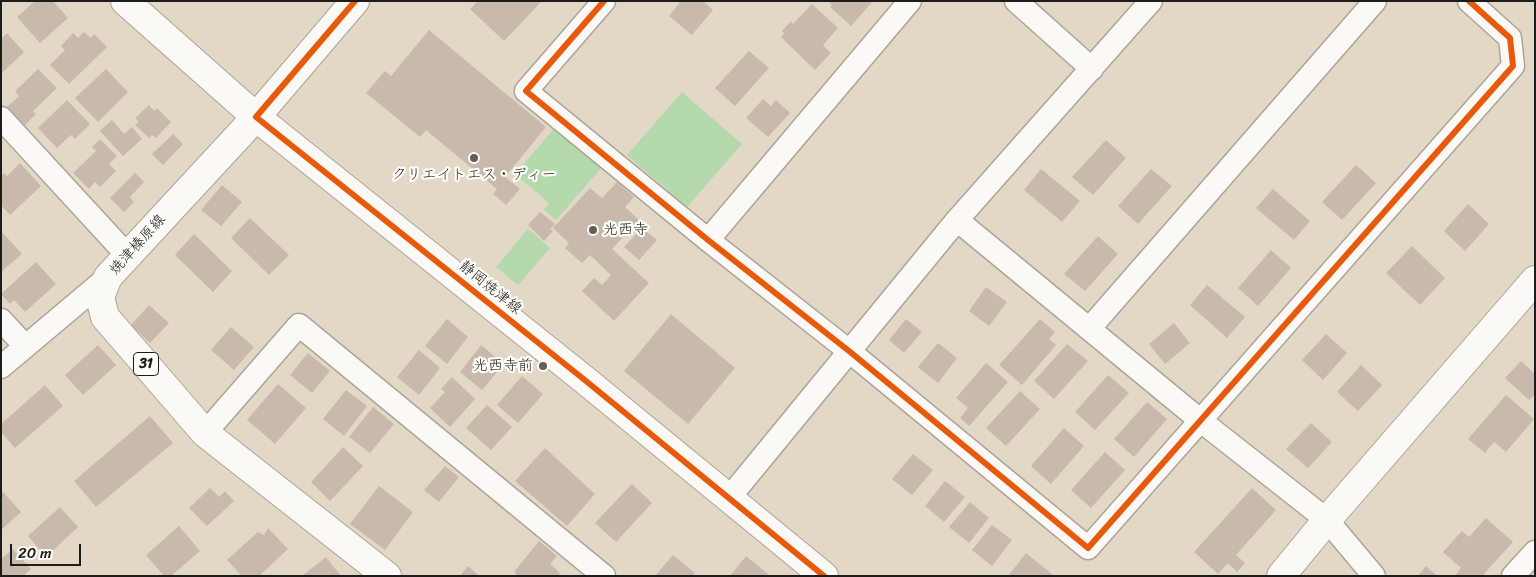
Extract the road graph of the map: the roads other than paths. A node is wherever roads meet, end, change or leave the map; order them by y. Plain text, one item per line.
1 (125, 1) edge
2 (355, 1) edge
3 (604, 1) edge
4 (910, 1) edge
5 (1016, 1) edge
6 (1151, 1) edge
7 (1375, 1) edge
8 (1469, 1) edge
9 (1092, 69) junction
10 (256, 117) junction
11 (1, 118) edge
12 (957, 220) junction
13 (708, 240) junction
14 (128, 256) junction
15 (108, 277) junction
16 (1535, 280) edge
17 (1, 320) edge
18 (1089, 329) junction
19 (25, 346) junction
20 (849, 352) junction
21 (1, 367) edge
22 (1201, 421) junction
23 (205, 432) junction
24 (729, 498) junction
25 (1327, 520) junction
26 (1535, 552) edge
27 (387, 576) edge
28 (604, 576) edge
29 (824, 576) edge
30 (1281, 576) edge
31 (1374, 576) edge
32 (1514, 576) edge

1 - 10 main road
2 - 10 main road
3 - 13 street
4 - 13 street
5 - 9 street
6 - 9 street
7 - 18 street
8 - 22 street
9 - 12 street
10 - 14 main road, 焼津榛原線 / 31
10 - 24 main road, 静岡焼津線
11 - 14 street
12 - 18 street
12 - 20 street
13 - 20 street
14 - 15 main road, 焼津榛原線 / 31
15 - 19 street
15 - 23 main road, 焼津榛原線 / 31
16 - 25 main road
17 - 19 street
18 - 22 street
19 - 21 street
20 - 22 street
20 - 24 street
22 - 25 street
23 - 27 main road, 焼津榛原線 / 31
23 - 28 street
24 - 29 main road, 静岡焼津線
25 - 30 main road
25 - 31 street
26 - 32 street

